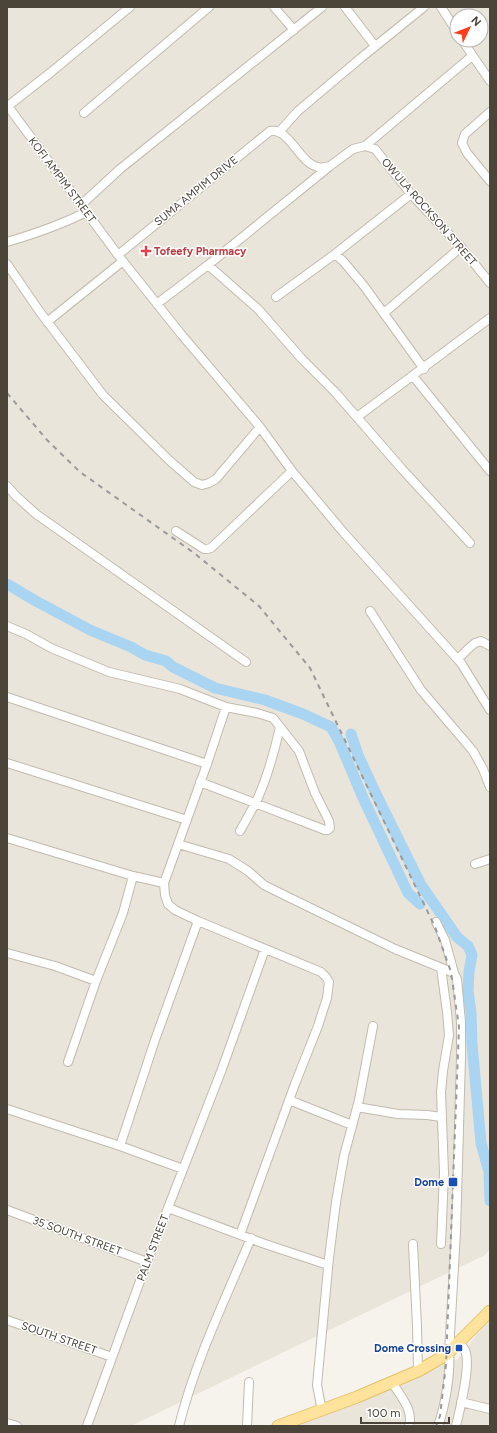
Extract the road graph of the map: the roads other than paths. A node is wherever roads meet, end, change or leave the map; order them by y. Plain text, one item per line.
1 (130, 7) edge
2 (209, 7) edge
3 (274, 7) edge
4 (322, 7) edge
5 (345, 7) edge
6 (424, 7) edge
7 (441, 7) edge
8 (449, 20) edge
9 (294, 30) junction
10 (375, 46) junction
11 (467, 48) edge
12 (472, 56) junction
13 (490, 81) edge
14 (7, 106) edge
15 (490, 112) edge
16 (84, 113) dead end
17 (277, 131) junction
18 (365, 146) junction
19 (330, 166) junction
20 (490, 181) edge
21 (412, 194) junction
22 (84, 209) junction
23 (7, 242) edge
24 (461, 247) junction
25 (336, 254) junction
26 (120, 258) junction
27 (7, 264) edge
28 (208, 265) junction
29 (490, 283) edge
30 (276, 297) dead end
31 (158, 303) junction
32 (384, 314) junction
33 (490, 318) edge
34 (47, 322) junction
35 (424, 369) junction
36 (413, 376) junction
37 (357, 417) junction
38 (260, 427) junction
39 (487, 462) edge
40 (292, 471) junction
41 (490, 471) edge
42 (7, 486) edge
43 (176, 531) dead end
44 (470, 543) dead end
45 (370, 611) dead end
46 (7, 626) edge
47 (490, 646) edge
48 (458, 659) junction
49 (246, 662) dead end
50 (7, 697) edge
51 (226, 707) junction
52 (490, 710) edge
53 (280, 726) junction
54 (7, 763) edge
55 (207, 764) junction
56 (200, 782) junction
57 (490, 787) edge
58 (255, 803) junction
59 (187, 820) junction
60 (240, 832) dead end
61 (7, 838) edge
62 (178, 844) junction
63 (490, 859) edge
64 (476, 864) dead end
65 (134, 876) junction
66 (164, 883) junction
67 (198, 921) junction
68 (436, 922) dead end
69 (265, 949) junction
70 (7, 953) edge
71 (441, 968) junction
72 (454, 973) junction
73 (96, 981) junction
74 (373, 1026) dead end
75 (68, 1062) dead end
76 (289, 1100) junction
77 (357, 1107) junction
78 (7, 1109) edge
79 (441, 1117) junction
80 (352, 1125) junction
81 (120, 1146) junction
82 (183, 1169) junction
83 (168, 1208) junction
84 (7, 1210) edge
85 (240, 1234) junction
86 (251, 1238) junction
87 (413, 1244) dead end
88 (441, 1244) dead end
89 (147, 1262) junction
90 (328, 1265) junction
91 (490, 1311) edge
92 (7, 1320) edge
93 (460, 1342) junction
94 (449, 1352) junction
95 (112, 1357) junction
96 (418, 1371) junction
97 (248, 1382) dead end
98 (392, 1382) junction
99 (461, 1402) junction
100 (490, 1409) edge
101 (322, 1411) junction
102 (7, 1423) edge
103 (17, 1426) edge
104 (87, 1426) edge
105 (179, 1426) edge
106 (247, 1426) edge
107 (278, 1426) edge
108 (409, 1426) edge
109 (438, 1426) edge
110 (456, 1426) edge

1 - 14 street
2 - 16 street
3 - 9 street
4 - 9 street
5 - 10 street
6 - 10 street, SUMA AMPIM DRIVE
7 - 8 street
9 - 22 street
10 - 17 street, SUMA AMPIM DRIVE
11 - 12 street
12 - 13 street
12 - 18 street
14 - 22 street, KOFI AMPIM STREET
15 - 20 street
17 - 19 street
17 - 26 street, SUMA AMPIM DRIVE
18 - 19 street
18 - 21 street, OWULA ROCKSON STREET
19 - 28 street
21 - 24 street, OWULA ROCKSON STREET
21 - 25 street
22 - 23 street
22 - 26 street, KOFI AMPIM STREET
24 - 29 street, OWULA ROCKSON STREET
24 - 32 street
25 - 30 street
25 - 32 street
26 - 31 street, KOFI AMPIM STREET
26 - 34 street, SUMA AMPIM DRIVE
27 - 34 street
28 - 31 street
28 - 37 street
31 - 38 street, KOFI AMPIM STREET
32 - 35 street
33 - 35 street
34 - 38 street
35 - 36 street
36 - 37 street
36 - 39 street
37 - 44 street
38 - 40 street, KOFI AMPIM STREET
39 - 41 street
40 - 43 street
40 - 48 street, KOFI AMPIM STREET
42 - 49 street
45 - 57 street
46 - 51 street
47 - 48 street
48 - 52 street, KOFI AMPIM STREET
50 - 55 street
51 - 53 street
51 - 55 street
53 - 58 street
53 - 58 street
54 - 59 street
55 - 56 street
56 - 58 street
56 - 59 street
58 - 60 street
59 - 62 street
61 - 65 street
62 - 66 street
62 - 71 street
63 - 64 street
65 - 66 street
65 - 73 street
66 - 67 street
67 - 69 street
67 - 81 street
68 - 72 street
69 - 76 street
69 - 82 street
70 - 73 street
71 - 72 street
71 - 79 street
72 - 94 street
73 - 75 street
74 - 77 street
76 - 80 street
76 - 85 street
77 - 79 street
77 - 80 street
78 - 81 street
79 - 88 street
80 - 90 street
81 - 82 street
82 - 83 street
83 - 85 street, PALM STREET
83 - 89 street, PALM STREET
84 - 89 street, 35 SOUTH STREET
85 - 86 street, PALM STREET
86 - 90 street, PALM STREET
86 - 105 street
87 - 96 street
89 - 95 street, PALM STREET
90 - 101 street
91 - 93 main road
92 - 95 street, SOUTH STREET
93 - 94 main road
93 - 99 street
94 - 96 main road
94 - 109 street
95 - 104 street, PALM STREET
96 - 98 main road
97 - 106 street
98 - 101 main road
98 - 108 street
99 - 100 street
99 - 110 street
101 - 107 main road
102 - 103 street

